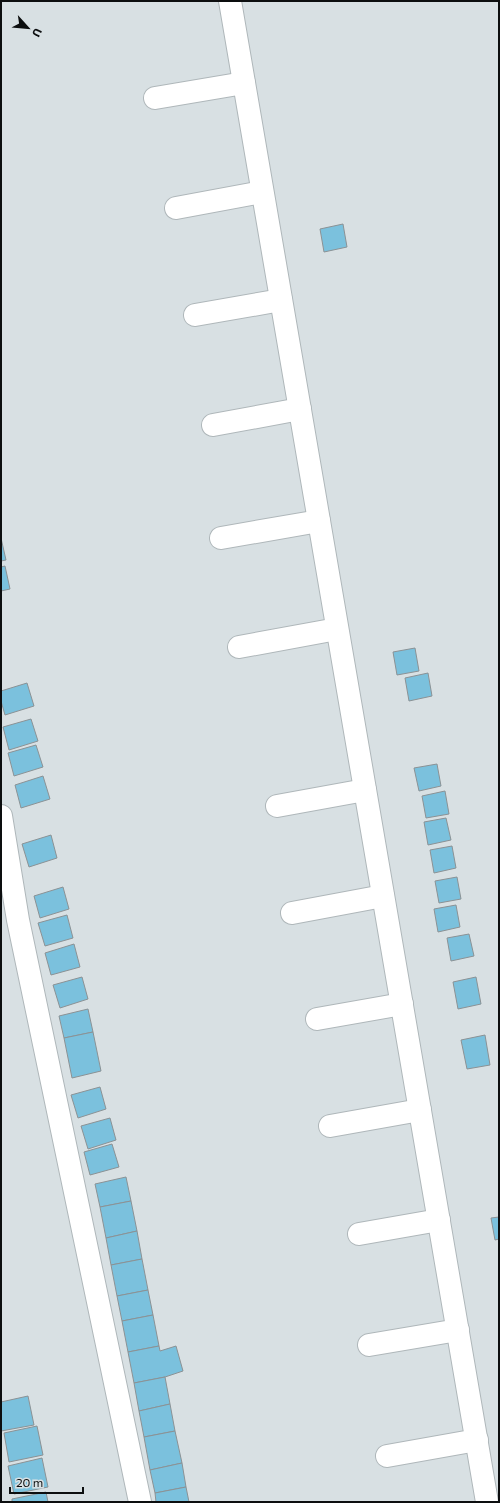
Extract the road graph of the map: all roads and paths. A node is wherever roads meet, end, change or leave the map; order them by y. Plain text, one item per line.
1 (230, 1) edge
2 (244, 83) junction
3 (156, 98) dead end
4 (262, 192) junction
5 (176, 208) dead end
6 (281, 300) junction
7 (195, 315) dead end
8 (300, 409) junction
9 (213, 425) dead end
10 (319, 521) junction
11 (221, 538) dead end
12 (338, 629) junction
13 (239, 647) dead end
14 (365, 790) junction
15 (277, 806) dead end
16 (1, 816) edge
17 (383, 896) junction
18 (292, 913) dead end
19 (402, 1004) junction
20 (317, 1019) dead end
21 (420, 1110) junction
22 (330, 1126) dead end
23 (439, 1220) junction
24 (359, 1234) dead end
25 (458, 1330) junction
26 (369, 1346) dead end
27 (477, 1440) junction
28 (387, 1456) dead end
29 (140, 1502) edge
30 (487, 1502) edge

1 - 2 street
2 - 3 street
2 - 4 street
4 - 5 street
4 - 6 street
6 - 7 street
6 - 8 street
8 - 9 street
8 - 10 street
10 - 11 street
10 - 12 street
12 - 13 street
12 - 14 street
14 - 15 street
14 - 17 street
16 - 29 street
17 - 18 street
17 - 19 street
19 - 20 street
19 - 21 street
21 - 22 street
21 - 23 street
23 - 24 street
23 - 25 street
25 - 26 street
25 - 27 street
27 - 28 street
27 - 30 street

